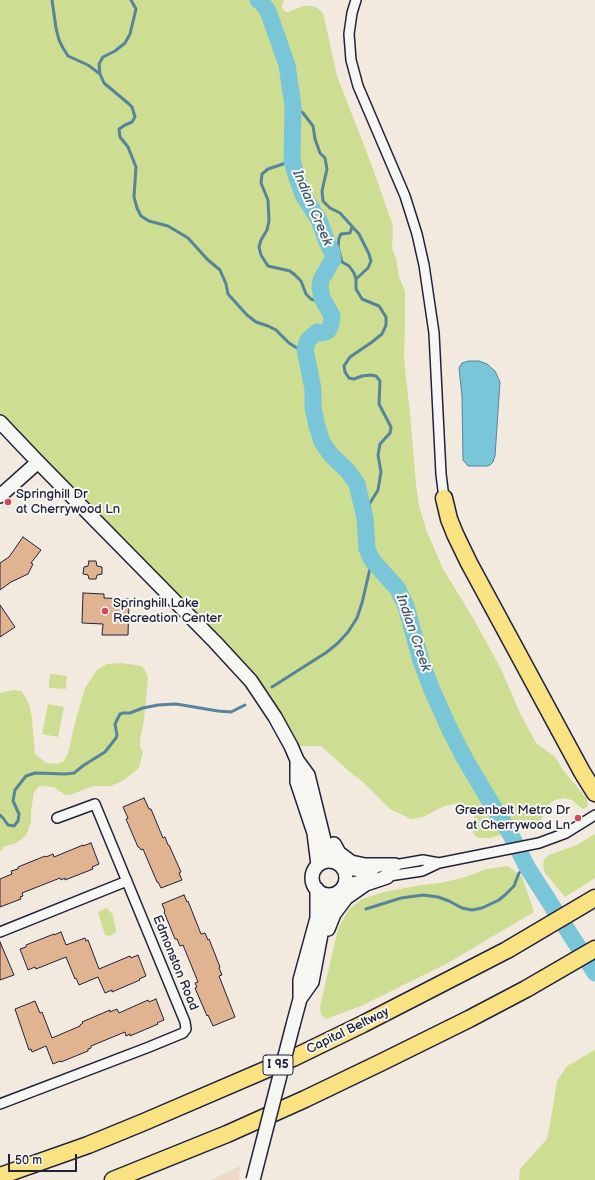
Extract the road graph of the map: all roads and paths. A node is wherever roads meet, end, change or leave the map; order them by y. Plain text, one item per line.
1 (356, 0) edge
2 (0, 422) edge
3 (38, 462) junction
4 (0, 496) edge
5 (444, 498) joint
6 (297, 760) junction
7 (595, 793) edge
8 (315, 800) junction
9 (595, 815) edge
10 (57, 818) dead end
11 (439, 863) junction
12 (318, 865) junction
13 (395, 865) junction
14 (340, 866) junction
15 (387, 877) junction
16 (127, 881) junction
17 (317, 889) junction
18 (339, 890) junction
19 (595, 898) edge
20 (0, 932) edge
21 (595, 949) edge
22 (317, 956) junction
23 (300, 999) junction
24 (0, 1104) edge
25 (0, 1176) edge
26 (113, 1180) edge
27 (253, 1180) edge

1 - 5 street
2 - 3 street
3 - 4 street
3 - 6 street
5 - 7 highway
6 - 8 street
6 - 12 street
8 - 13 street
8 - 14 street
9 - 11 street
10 - 16 street, Edmonston Road
11 - 13 street
11 - 15 street
12 - 14 street
12 - 17 street
13 - 14 street
14 - 18 street
15 - 18 street
15 - 22 street
16 - 20 street
16 - 24 street, Edmonston Road
17 - 18 street
17 - 23 street
18 - 22 street
19 - 25 highway, Capital Beltway / I 95
21 - 26 highway
22 - 23 street
23 - 27 street, bridge

